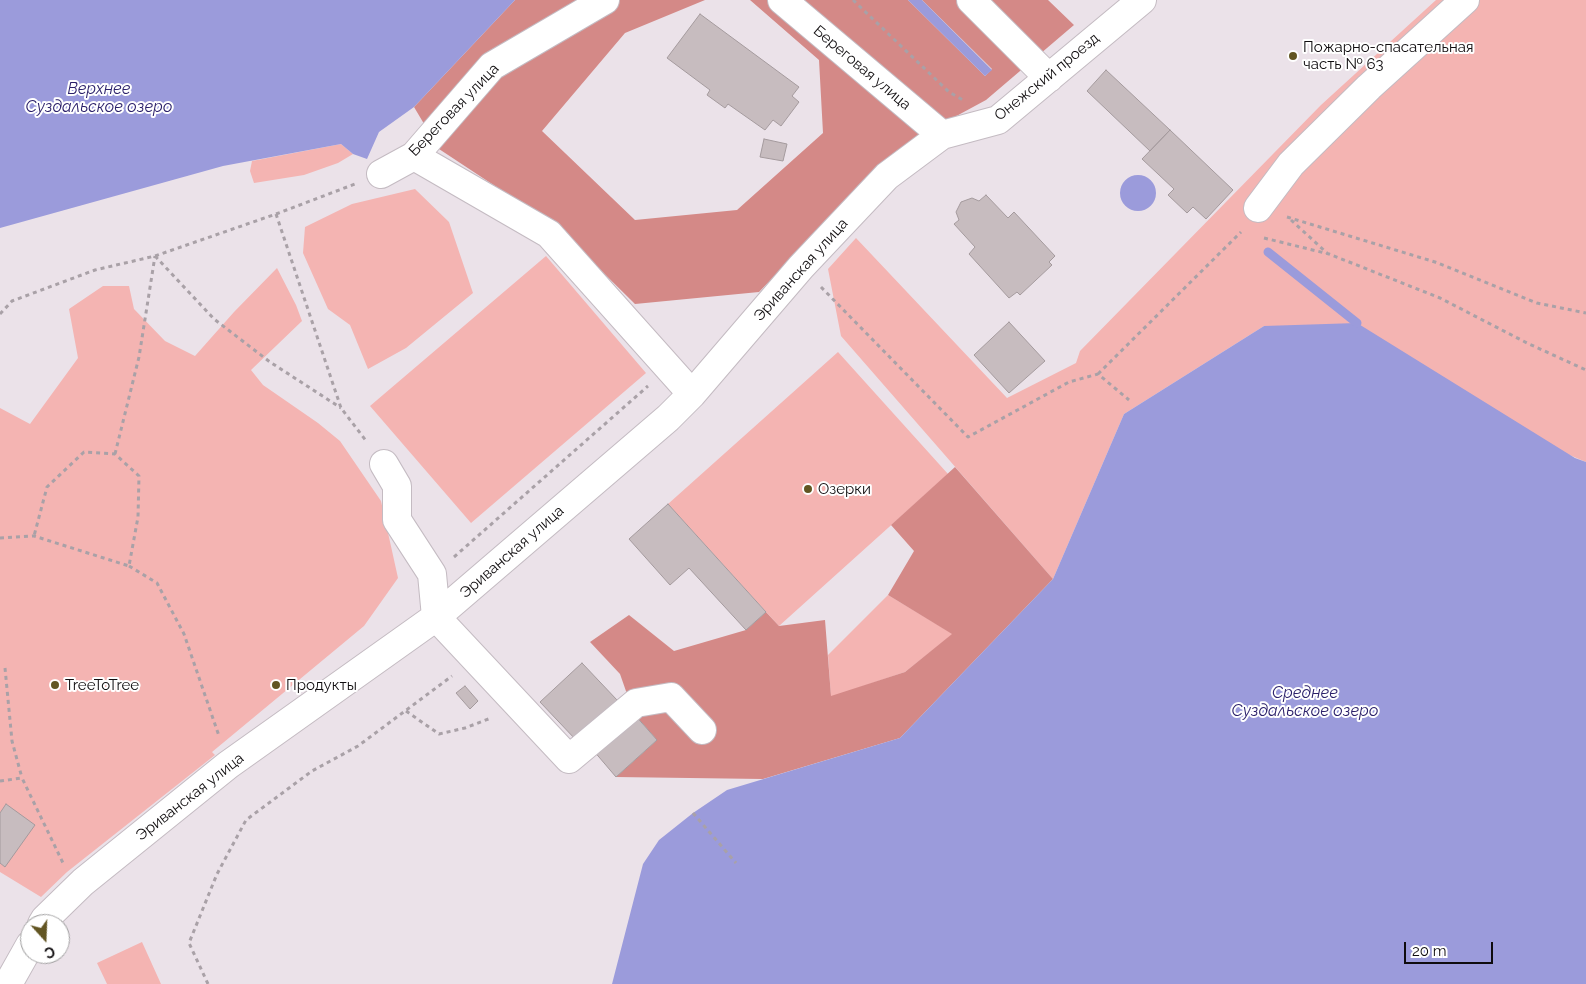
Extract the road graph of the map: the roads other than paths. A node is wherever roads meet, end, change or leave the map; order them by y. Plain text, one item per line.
1 (605, 0) edge
2 (782, 0) edge
3 (971, 0) edge
4 (1142, 0) edge
5 (1465, 0) edge
6 (1049, 78) junction
7 (942, 135) junction
8 (414, 156) junction
9 (381, 174) road end
10 (1258, 208) road end
11 (692, 394) junction
12 (384, 464) road end
13 (436, 617) junction
14 (702, 730) dead end
15 (50, 914) edge
16 (20, 963) edge
17 (8, 984) edge

1 - 8 street, Береговая улица
2 - 7 street, Береговая улица
3 - 6 street
4 - 6 street, Онежский проезд
5 - 10 street
6 - 7 street, Онежский проезд
7 - 11 street, Эриванская улица
8 - 9 street, Береговая улица
8 - 11 street
11 - 13 street, Эриванская улица
12 - 13 street
13 - 14 street
13 - 15 street, Эриванская улица
16 - 17 street

